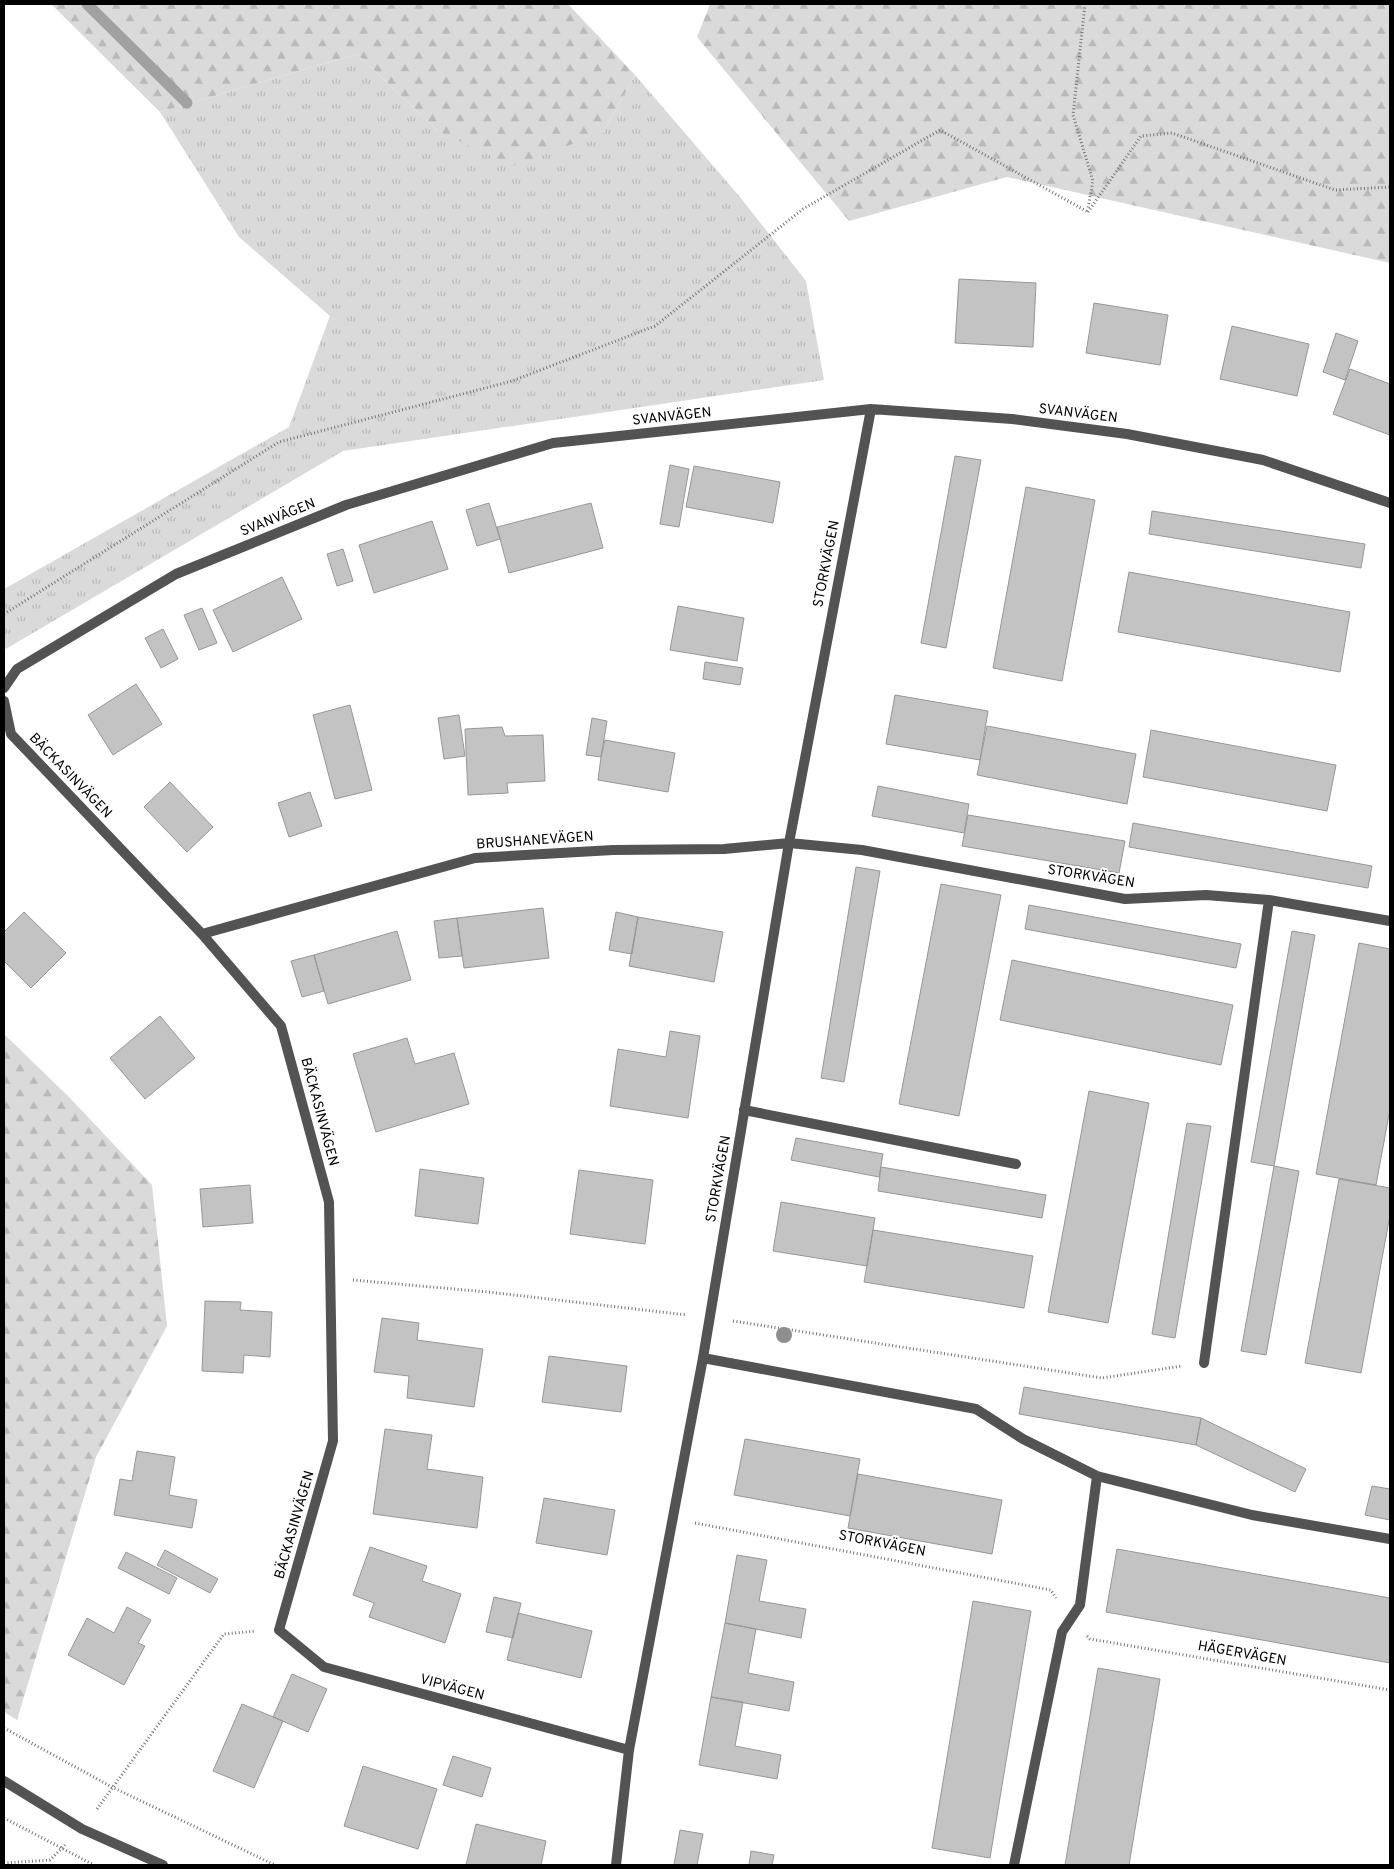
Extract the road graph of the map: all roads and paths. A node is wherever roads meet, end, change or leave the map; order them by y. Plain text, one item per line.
1 (1085, 4) edge
2 (1390, 187) edge
3 (1088, 212) junction
4 (870, 409) junction
5 (1390, 503) edge
6 (4, 614) edge
7 (4, 688) edge
8 (4, 701) edge
9 (789, 843) junction
10 (1269, 900) junction
11 (1390, 921) edge
12 (202, 934) junction
13 (744, 1110) junction
14 (1016, 1164) dead end
15 (330, 1278) junction
16 (709, 1318) junction
17 (703, 1358) junction
18 (1204, 1363) joint
19 (1096, 1476) junction
20 (672, 1519) junction
21 (1390, 1539) edge
22 (1070, 1620) junction
23 (279, 1630) junction
24 (1090, 1639) joint
25 (1390, 1690) edge
26 (4, 1728) edge
27 (629, 1750) junction
28 (4, 1781) edge
29 (112, 1787) junction
30 (4, 1818) edge
31 (82, 1829) junction
32 (61, 1849) junction
33 (4, 1863) edge
34 (94, 1865) edge
35 (163, 1865) edge
36 (275, 1865) edge
37 (616, 1865) edge
38 (1014, 1865) edge

1 - 3 path
2 - 3 path
3 - 6 path
4 - 5 street, SVANVÄGEN
4 - 7 street, SVANVÄGEN
4 - 9 street, STORKVÄGEN
8 - 12 street, BÄCKASINVÄGEN
9 - 10 street, STORKVÄGEN
9 - 12 street, BRUSHANEVÄGEN
9 - 13 street, STORKVÄGEN
10 - 11 street, STORKVÄGEN
10 - 18 street
12 - 15 street, BÄCKASINVÄGEN
13 - 14 street
13 - 16 street, STORKVÄGEN
15 - 16 path
15 - 23 street, BÄCKASINVÄGEN
16 - 17 street, STORKVÄGEN
16 - 18 path
17 - 19 street
17 - 20 street, STORKVÄGEN
19 - 21 street
19 - 22 street
20 - 22 path, STORKVÄGEN
20 - 27 street, STORKVÄGEN
22 - 24 path, STORKVÄGEN
22 - 38 street
23 - 27 street, VIPVÄGEN
23 - 29 path
24 - 25 path, HÄGERVÄGEN
26 - 29 path
27 - 37 street, STORKVÄGEN
28 - 31 street
29 - 31 path
29 - 36 path
30 - 32 path
31 - 32 path
31 - 35 street
32 - 33 path
32 - 34 path

